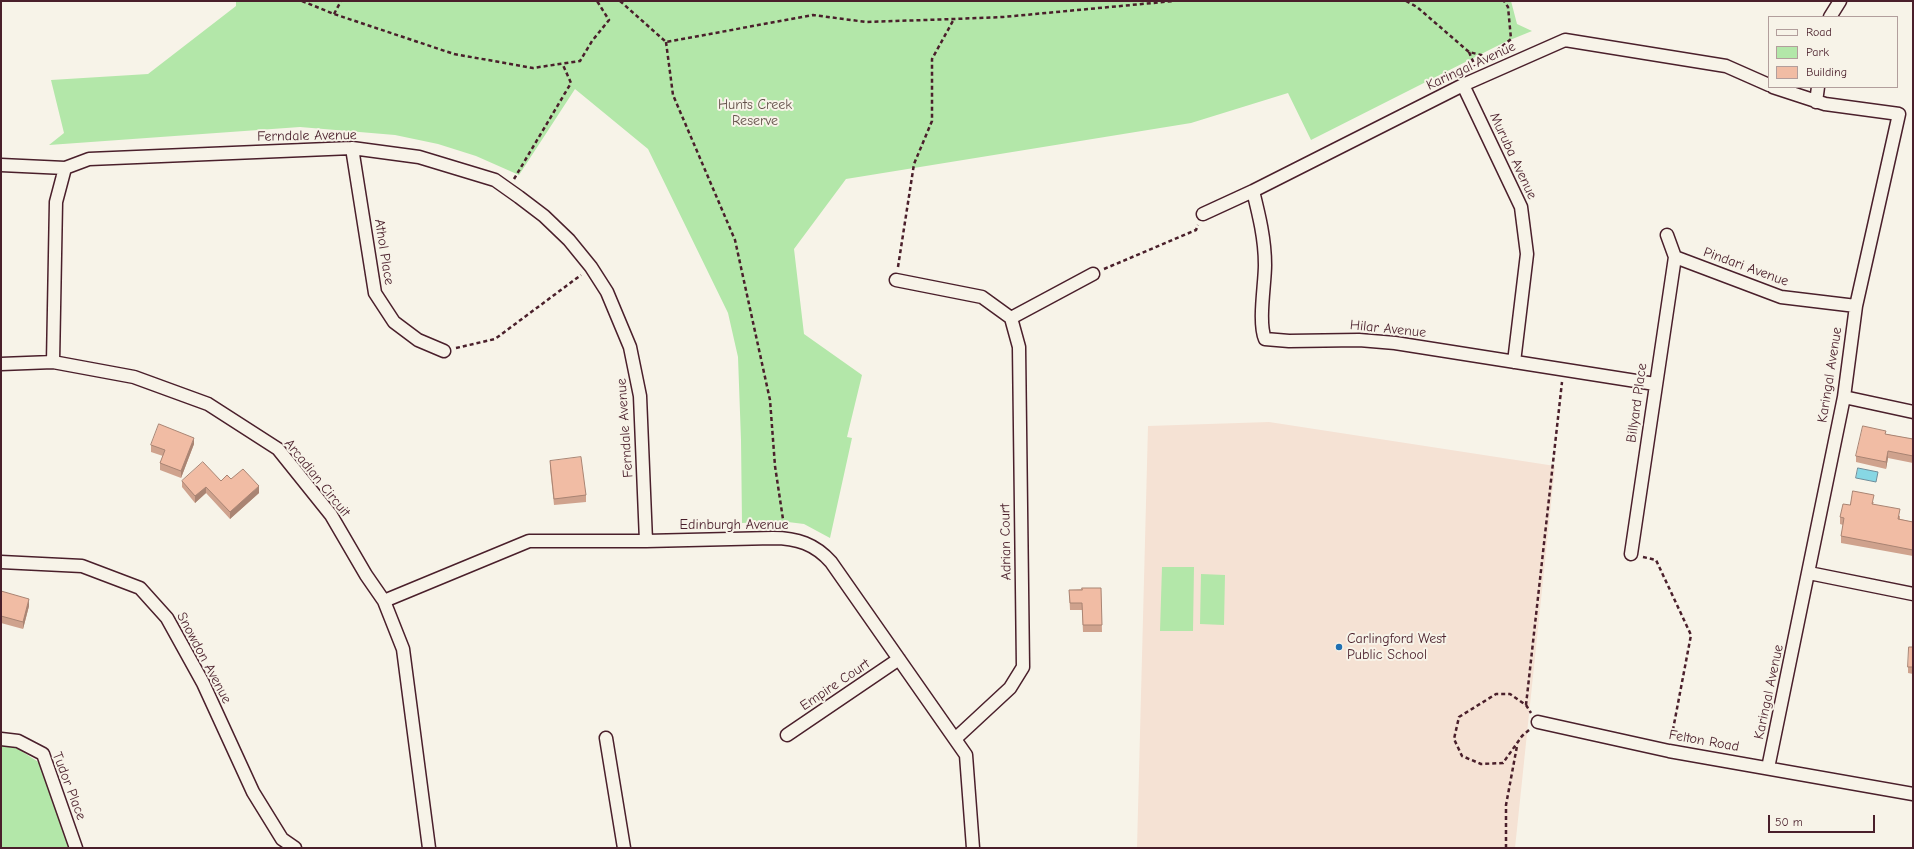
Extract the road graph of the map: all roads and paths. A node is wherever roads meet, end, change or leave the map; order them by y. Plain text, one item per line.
1 (302, 1) edge
2 (341, 1) edge
3 (597, 1) edge
4 (620, 1) edge
5 (1174, 1) edge
6 (1406, 1) edge
7 (1504, 1) edge
8 (1840, 1) edge
9 (334, 14) junction
10 (1831, 16) edge
11 (954, 19) junction
12 (666, 42) junction
13 (563, 65) junction
14 (1463, 85) junction
15 (1768, 85) edge
16 (1776, 88) edge
17 (1818, 88) edge
18 (1816, 102) junction
19 (352, 148) junction
20 (1, 165) edge
21 (64, 168) junction
22 (508, 190) junction
23 (1253, 191) junction
24 (1203, 214) joint
25 (1667, 235) dead end
26 (1675, 257) junction
27 (592, 267) junction
28 (1093, 274) joint
29 (896, 280) joint
30 (1856, 306) junction
31 (1011, 318) junction
32 (444, 351) joint
33 (53, 362) junction
34 (1514, 362) junction
35 (1, 364) edge
36 (1563, 369) junction
37 (1655, 384) junction
38 (1844, 397) junction
39 (1913, 412) edge
40 (786, 538) junction
41 (646, 541) junction
42 (1631, 554) joint
43 (1, 562) edge
44 (1809, 573) junction
45 (1913, 594) edge
46 (384, 601) junction
47 (899, 659) junction
48 (1538, 722) joint
49 (787, 736) dead end
50 (606, 738) dead end
51 (1, 739) edge
52 (955, 739) junction
53 (1517, 746) junction
54 (1669, 751) junction
55 (1768, 768) junction
56 (1913, 794) edge
57 (76, 848) edge
58 (296, 848) edge
59 (429, 848) edge
60 (624, 848) edge
61 (973, 848) edge
62 (1506, 848) edge

1 - 9 path
2 - 9 path
3 - 13 path
4 - 12 path
5 - 11 path
6 - 7 path
8 - 10 street
9 - 13 path
11 - 12 path
11 - 29 path
12 - 40 path
13 - 22 path
14 - 15 street, Karingal Avenue
14 - 23 street, Karingal Avenue
14 - 34 street, Muruba Avenue
16 - 18 street, Karingal Avenue
17 - 18 street
18 - 30 street, Karingal Avenue
19 - 21 street, Ferndale Avenue
19 - 22 street, Ferndale Avenue
19 - 32 street, Athol Place
20 - 21 street
21 - 33 street
22 - 27 street, Ferndale Avenue
23 - 24 street, Karingal Avenue
23 - 34 street, Hilar Avenue
24 - 28 path
25 - 26 street
26 - 30 street, Pindari Avenue
26 - 37 street, Billyard Place
27 - 32 path
27 - 41 street, Ferndale Avenue
28 - 31 street
29 - 31 street
30 - 38 street, Karingal Avenue
31 - 52 street, Adrian Court
33 - 35 street, Arcadian Circuit
33 - 46 street, Arcadian Circuit
34 - 36 street, Hilar Avenue
36 - 37 street, Hilar Avenue
36 - 53 path
37 - 42 street, Billyard Place
38 - 39 street
38 - 44 street, Karingal Avenue
40 - 41 street, Edinburgh Avenue
40 - 47 street, Edinburgh Avenue
41 - 46 street, Edinburgh Avenue
42 - 54 path
43 - 58 street, Snowdon Avenue
44 - 45 street
44 - 55 street, Karingal Avenue
46 - 59 street, Arcadian Circuit
47 - 49 street, Empire Court
47 - 52 street, Edinburgh Avenue
48 - 53 path
48 - 54 street, Felton Road
50 - 60 street
51 - 57 street, Tudor Place
52 - 61 street, Edinburgh Avenue
53 - 62 path
54 - 55 street, Felton Road
55 - 56 street, Felton Road

